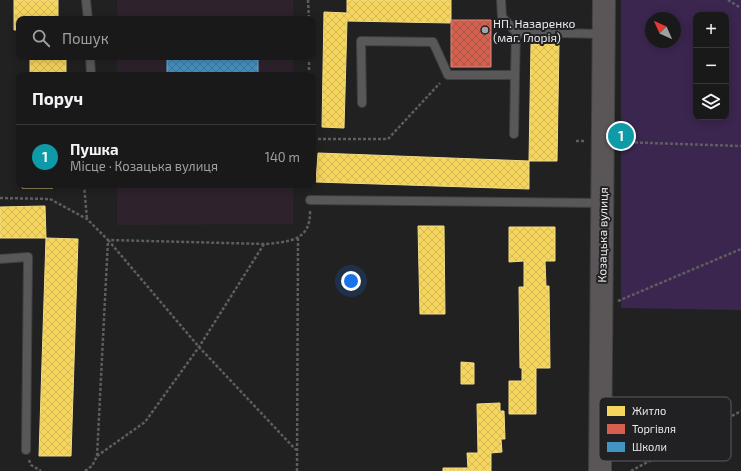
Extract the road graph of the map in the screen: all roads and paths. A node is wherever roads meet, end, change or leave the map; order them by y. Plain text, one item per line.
1 (86, 0) edge
2 (308, 0) edge
3 (501, 0) edge
4 (604, 0) edge
5 (728, 0) edge
6 (741, 8) edge
7 (88, 16) edge
8 (308, 16) edge
9 (516, 32) junction
10 (604, 34) junction
11 (90, 60) edge
12 (309, 60) edge
13 (91, 72) edge
14 (309, 72) edge
15 (448, 75) junction
16 (515, 75) junction
17 (362, 103) dead end
18 (514, 134) dead end
19 (316, 139) edge
20 (576, 141) dead end
21 (604, 142) junction
22 (741, 146) edge
23 (84, 188) edge
24 (0, 198) edge
25 (310, 200) joint
26 (602, 203) junction
27 (87, 220) junction
28 (298, 238) junction
29 (108, 240) junction
30 (265, 244) junction
31 (741, 249) edge
32 (0, 259) edge
33 (602, 309) junction
34 (199, 347) junction
35 (601, 397) edge
36 (741, 412) edge
37 (731, 417) edge
38 (26, 450) joint
39 (296, 450) junction
40 (97, 456) junction
41 (600, 461) edge
42 (650, 461) edge
43 (41, 471) edge
44 (85, 471) edge
45 (298, 471) edge
46 (600, 471) edge
47 (631, 471) edge

1 - 7 lane
2 - 8 path
3 - 9 lane
4 - 10 street, Козацька вулиця
5 - 6 path
9 - 10 lane
9 - 16 lane
10 - 21 street, Козацька вулиця
11 - 13 lane
12 - 14 path
15 - 16 lane
15 - 17 lane
15 - 19 path
16 - 18 lane
20 - 21 path
21 - 22 path
21 - 26 street, Козацька вулиця
23 - 27 path
24 - 27 path
25 - 26 lane
25 - 28 path
26 - 33 street, Козацька вулиця
27 - 29 path
28 - 30 path
28 - 39 path
29 - 30 path
29 - 34 path
29 - 40 path
30 - 34 path
31 - 33 path
32 - 38 lane
33 - 35 street, Козацька вулиця
34 - 39 path
34 - 40 path
36 - 37 path
38 - 43 path
39 - 45 path
40 - 44 path
41 - 46 street, Козацька вулиця
42 - 47 path

